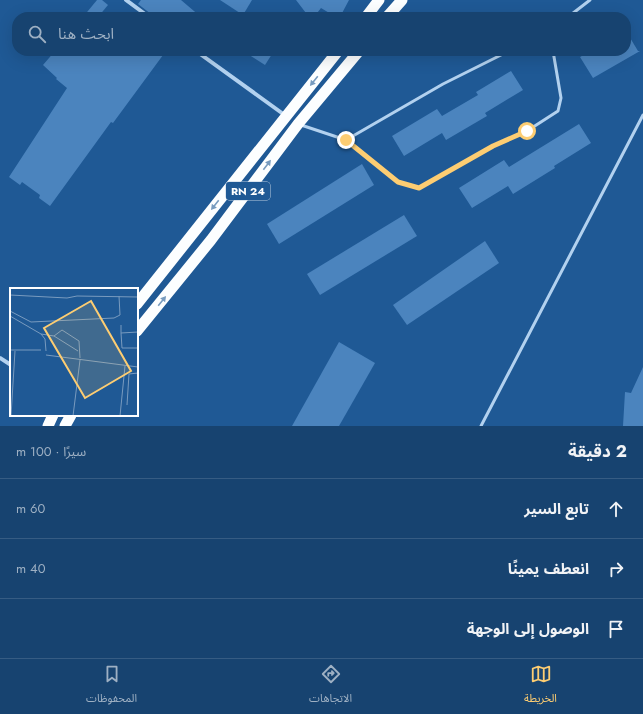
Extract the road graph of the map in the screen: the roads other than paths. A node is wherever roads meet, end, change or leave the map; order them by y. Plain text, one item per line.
1 (126, 0) edge
2 (379, 0) edge
3 (402, 0) edge
4 (590, 0) edge
5 (142, 12) edge
6 (370, 12) edge
7 (391, 12) edge
8 (574, 12) edge
9 (203, 56) edge
10 (334, 56) edge
11 (355, 56) edge
12 (500, 56) edge
13 (554, 56) edge
14 (643, 115) edge
15 (286, 116) junction
16 (298, 124) junction
17 (346, 140) junction
18 (138, 303) edge
19 (138, 330) edge
20 (0, 358) edge
21 (10, 364) edge
22 (53, 416) edge
23 (70, 416) edge
24 (48, 426) edge
25 (65, 426) edge
26 (481, 426) edge

1 - 5 street
2 - 6 highway
3 - 7 highway
4 - 8 lane
9 - 15 street
10 -> 15 highway, RN 24
11 - 16 highway, RN 24
12 - 17 lane
13 - 17 lane
14 - 26 lane
15 -> 18 highway, RN 24
16 - 17 lane
19 -> 16 highway, RN 24
20 - 21 street
22 - 24 highway
23 - 25 highway

